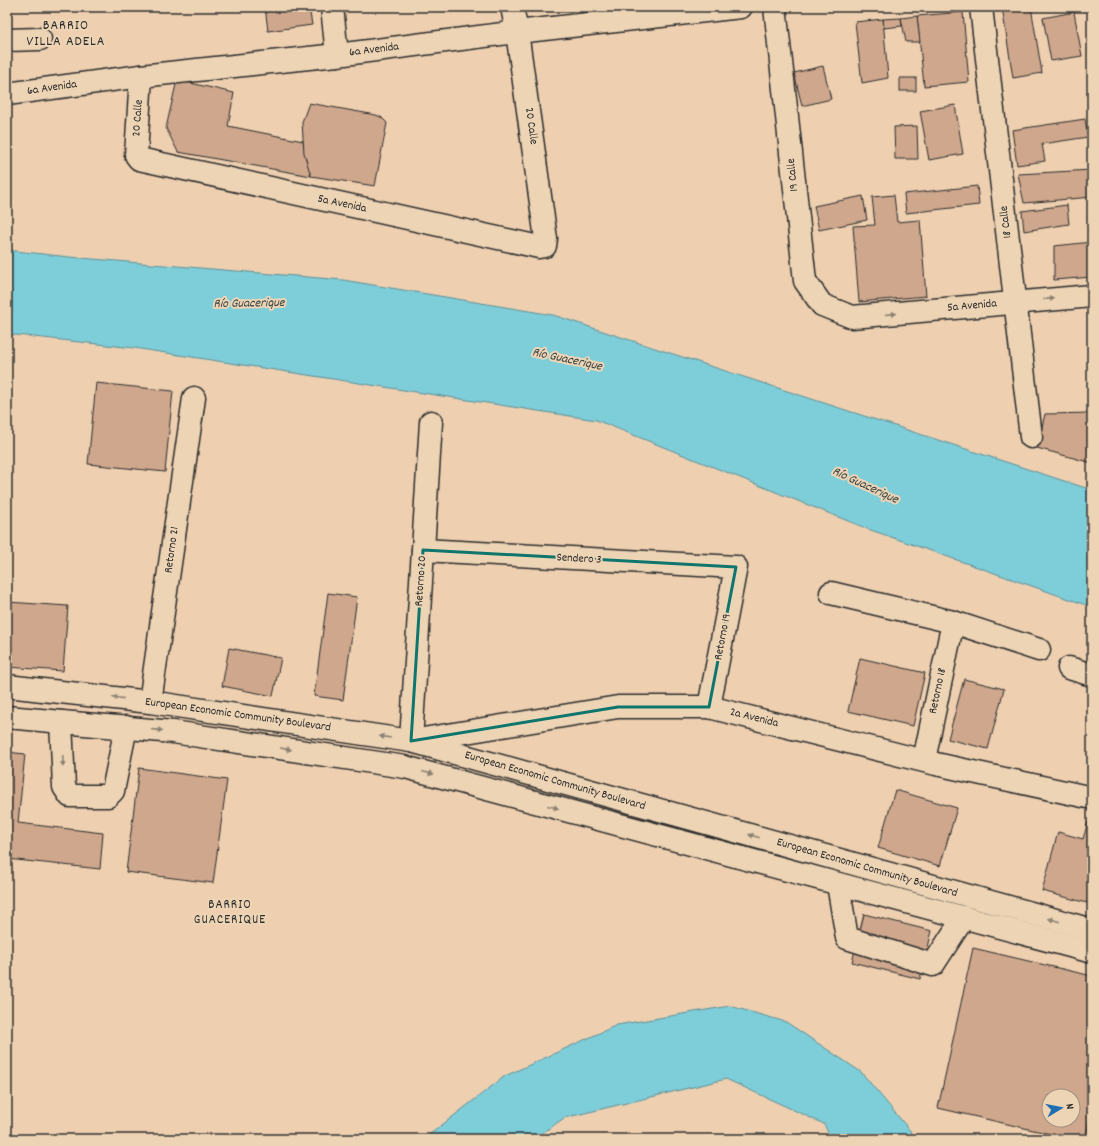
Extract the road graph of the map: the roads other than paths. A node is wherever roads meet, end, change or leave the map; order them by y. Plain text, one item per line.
1 (332, 7) edge
2 (512, 7) edge
3 (741, 7) edge
4 (775, 7) edge
5 (981, 7) edge
6 (518, 32) junction
7 (40, 39) dead end
8 (7, 40) edge
9 (337, 55) junction
10 (141, 76) junction
11 (7, 94) edge
12 (139, 159) joint
13 (546, 246) joint
14 (1092, 296) edge
15 (1015, 303) junction
16 (852, 317) joint
17 (194, 398) dead end
18 (431, 422) dead end
19 (1031, 437) dead end
20 (423, 550) junction
21 (736, 567) joint
22 (831, 593) dead end
23 (953, 622) junction
24 (1039, 650) dead end
25 (1069, 668) dead end
26 (1092, 675) edge
27 (7, 686) edge
28 (150, 702) junction
29 (709, 707) junction
30 (7, 717) edge
31 (61, 722) junction
32 (126, 728) junction
33 (411, 741) junction
34 (924, 760) junction
35 (1092, 798) edge
36 (838, 884) junction
37 (964, 917) junction
38 (1092, 930) edge
39 (1092, 952) edge

1 - 9 street
2 - 6 street, 20 Calle
3 - 6 street, 6a Avenida
4 - 16 street, 19 Calle
5 - 15 street, 18 Calle
6 - 9 street, 6a Avenida
6 - 13 street, 20 Calle
7 - 8 street
9 - 10 street, 6a Avenida
10 - 11 street, 6a Avenida
10 - 12 street, 20 Calle
12 - 13 street, 5a Avenida
15 -> 14 street, 5a Avenida
16 -> 15 street, 5a Avenida
15 - 19 street, 18 Calle
17 - 28 street, Retorno 21
18 - 20 street, Retorno 20
20 - 21 street, Sendero 3
20 - 33 street, Retorno 20
21 - 29 street, Retorno 19
22 - 23 street
23 - 24 street
23 - 34 street, Retorno 18
25 - 26 street
28 -> 27 street, European Economic Community Boulevard
33 -> 28 street, European Economic Community Boulevard
29 - 33 street, 2a Avenida
29 - 34 street, 2a Avenida
30 - 31 street, European Economic Community Boulevard
31 - 32 street, European Economic Community Boulevard
31 -> 32 street
32 -> 36 street, European Economic Community Boulevard
38 -> 33 street, European Economic Community Boulevard
34 - 35 street, 2a Avenida
36 - 37 street, European Economic Community Boulevard
36 - 37 street
37 - 39 street, European Economic Community Boulevard

